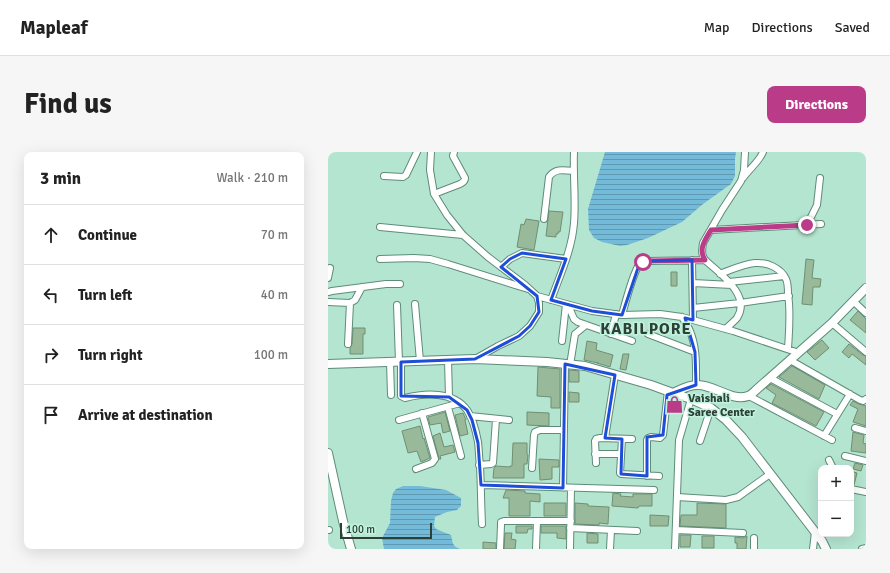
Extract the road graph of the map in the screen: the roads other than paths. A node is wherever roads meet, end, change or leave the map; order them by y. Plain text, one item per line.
1 (417, 152) edge
2 (431, 152) edge
3 (454, 152) edge
4 (574, 152) edge
5 (745, 152) edge
6 (763, 152) edge
7 (574, 171) junction
8 (384, 176) dead end
9 (820, 178) dead end
10 (741, 181) junction
11 (434, 194) junction
12 (544, 219) dead end
13 (821, 224) dead end
14 (807, 225) junction
15 (380, 227) dead end
16 (711, 230) junction
17 (463, 235) junction
18 (380, 259) dead end
19 (566, 259) junction
20 (692, 260) junction
21 (705, 260) junction
22 (501, 267) junction
23 (330, 268) dead end
24 (720, 274) junction
25 (784, 276) junction
26 (328, 278) edge
27 (693, 283) junction
28 (731, 283) junction
29 (400, 284) dead end
30 (362, 287) junction
31 (866, 288) edge
32 (530, 290) junction
33 (328, 292) edge
34 (538, 296) junction
35 (789, 296) junction
36 (551, 300) junction
37 (853, 301) junction
38 (328, 302) edge
39 (350, 303) junction
40 (740, 303) junction
41 (415, 304) dead end
42 (397, 305) dead end
43 (567, 305) junction
44 (693, 308) junction
45 (866, 313) edge
46 (619, 315) junction
47 (682, 317) junction
48 (694, 320) junction
49 (832, 323) junction
50 (586, 325) junction
51 (726, 329) junction
52 (611, 334) junction
53 (648, 334) dead end
54 (562, 341) dead end
55 (632, 341) dead end
56 (348, 344) dead end
57 (788, 349) junction
58 (695, 352) junction
59 (866, 352) edge
60 (799, 353) junction
61 (475, 359) junction
62 (448, 360) junction
63 (790, 360) junction
64 (420, 361) junction
65 (397, 362) junction
66 (328, 364) edge
67 (567, 364) junction
68 (614, 375) junction
69 (770, 378) junction
70 (696, 385) junction
71 (670, 392) junction
72 (850, 394) junction
73 (391, 395) dead end
74 (749, 396) junction
75 (448, 397) junction
76 (866, 399) edge
77 (691, 400) junction
78 (460, 403) junction
79 (448, 406) junction
80 (711, 408) junction
81 (422, 414) junction
82 (837, 414) junction
83 (470, 416) junction
84 (496, 419) junction
85 (399, 420) dead end
86 (509, 420) dead end
87 (855, 428) dead end
88 (564, 430) junction
89 (866, 431) edge
90 (824, 436) junction
91 (605, 438) junction
92 (622, 439) junction
93 (632, 439) dead end
94 (832, 440) dead end
95 (700, 441) dead end
96 (328, 453) edge
97 (595, 454) junction
98 (621, 454) junction
99 (462, 456) dead end
100 (845, 456) dead end
101 (829, 460) dead end
102 (866, 461) edge
103 (596, 463) dead end
104 (480, 465) junction
105 (832, 465) edge
106 (416, 468) dead end
107 (532, 468) dead end
108 (770, 474) junction
109 (647, 476) junction
110 (659, 476) dead end
111 (481, 485) junction
112 (563, 488) junction
113 (571, 488) junction
114 (654, 490) dead end
115 (854, 490) edge
116 (866, 492) edge
117 (677, 497) junction
118 (537, 521) junction
119 (482, 524) dead end
120 (570, 524) junction
121 (611, 530) junction
122 (676, 530) junction
123 (637, 531) dead end
124 (815, 532) junction
125 (743, 533) dead end
126 (754, 538) dead end
127 (866, 548) edge
128 (351, 549) edge
129 (500, 549) edge
130 (536, 549) edge
131 (570, 549) edge
132 (610, 549) edge
133 (675, 549) edge
134 (754, 549) edge
135 (813, 549) edge
136 (826, 549) edge
137 (862, 549) edge

1 - 8 street
2 - 11 street
3 - 11 street
4 - 7 street
5 - 10 street
6 - 10 street
7 - 12 street
7 - 19 street
9 - 14 street
10 - 16 street
11 - 17 street
13 - 14 street
14 - 16 street
15 - 17 street
16 - 21 street
17 - 22 street
18 - 32 street
19 - 22 street
19 - 36 street
20 - 21 street
20 - 27 street
20 - 46 street
21 - 24 street
22 - 32 street
23 - 26 street
24 - 25 street
24 - 28 street
25 - 28 street
25 - 35 street
27 - 28 street
27 - 44 street
28 - 40 street
29 - 30 street
30 - 33 street
30 - 39 street
31 - 37 street
32 - 34 street
34 - 36 street
34 - 61 street
35 - 40 street
35 - 57 street
36 - 43 street
37 - 45 street
37 - 49 street
38 - 39 street
39 - 56 street
40 - 44 street
40 - 51 street
41 - 64 street
42 - 65 street
43 - 46 street
43 - 50 street
43 - 54 street
44 - 48 street
46 - 47 street
46 - 52 street
47 - 48 street
47 - 58 street
48 - 51 street
49 - 59 street
49 - 60 street
50 - 52 street
50 - 67 street
51 - 57 street
52 - 55 street
53 - 58 street
57 - 60 street
58 - 70 street
60 - 63 street
61 - 62 street
61 - 67 street
62 - 64 street
62 - 75 street
63 - 69 street
63 - 72 street
64 - 65 street
65 - 66 street
65 - 73 street
65 - 75 street
67 - 68 street
67 - 88 street
68 - 71 street
68 - 91 street
69 - 74 street
69 - 82 street
70 - 71 street
70 - 74 street
71 - 77 street
71 - 109 street
72 - 76 street
72 - 82 street
74 - 90 street
75 - 78 street
77 - 80 street
77 - 117 street
78 - 79 street
78 - 83 street
79 - 81 street
79 - 99 street
80 - 95 street
80 - 108 street
81 - 85 street
81 - 106 street
82 - 90 street
83 - 84 street
83 - 104 street
84 - 86 street
84 - 104 street
87 - 89 street
88 - 107 street
88 - 112 street
90 - 94 street
91 - 92 street
91 - 97 street
92 - 93 street
92 - 98 street
96 - 128 street
97 - 98 street
97 - 103 street
98 - 109 street
100 - 102 street
101 - 105 street
104 - 111 street
108 - 117 street
108 - 124 street
109 - 110 street
111 - 112 street
111 - 119 street
112 - 113 street
113 - 114 street
113 - 120 street
115 - 116 street
117 - 122 street
118 - 120 street
118 - 129 street
118 - 130 street
120 - 121 street
120 - 131 street
121 - 123 street
121 - 132 street
122 - 125 street
122 - 133 street
124 - 135 street
124 - 136 street
126 - 134 street
127 - 137 street

